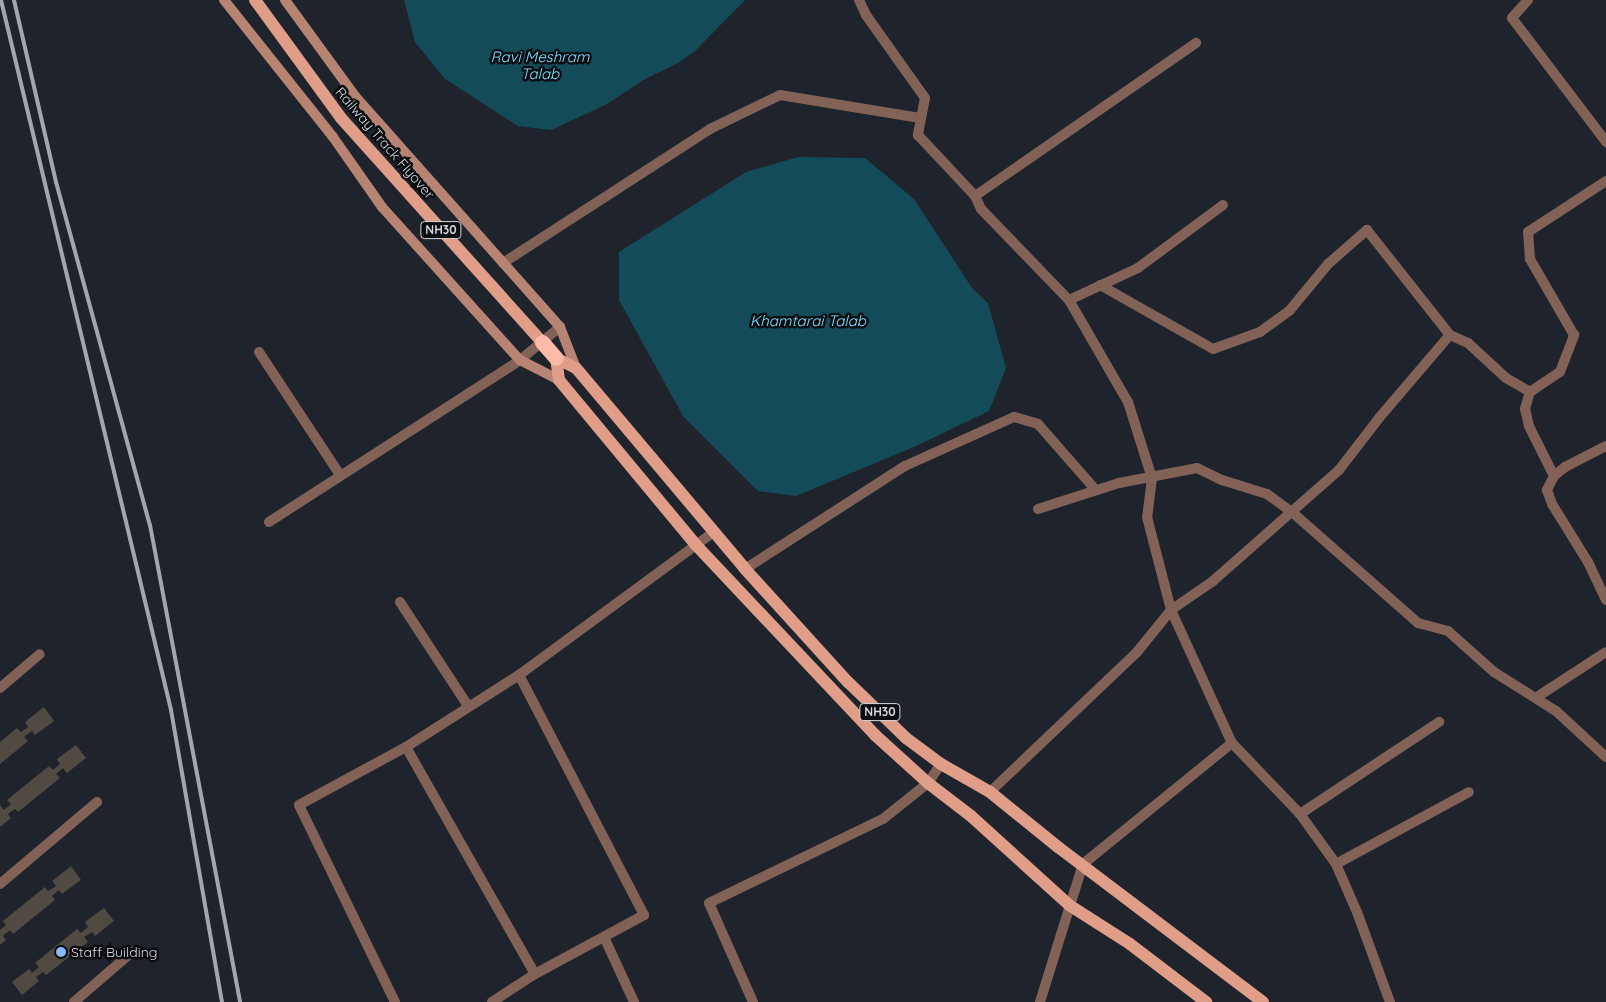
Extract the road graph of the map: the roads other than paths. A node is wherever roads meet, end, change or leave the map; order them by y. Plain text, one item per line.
1 (224, 0) edge
2 (255, 0) edge
3 (285, 0) edge
4 (859, 0) edge
5 (1528, 0) edge
6 (1196, 43) dead end
7 (920, 118) junction
8 (1606, 142) edge
9 (1606, 181) edge
10 (975, 196) junction
11 (1223, 205) dead end
12 (503, 263) junction
13 (1100, 285) junction
14 (1069, 300) junction
15 (560, 327) junction
16 (1450, 335) junction
17 (542, 342) junction
18 (259, 352) dead end
19 (556, 358) junction
20 (520, 360) junction
21 (576, 368) junction
22 (559, 380) junction
23 (1530, 392) junction
24 (1606, 446) edge
25 (340, 475) junction
26 (1554, 476) junction
27 (1152, 478) junction
28 (1096, 489) junction
29 (1038, 509) dead end
30 (1292, 512) junction
31 (269, 522) dead end
32 (714, 532) junction
33 (696, 545) junction
34 (744, 569) junction
35 (1606, 600) edge
36 (400, 602) dead end
37 (1170, 610) junction
38 (1606, 652) edge
39 (40, 654) dead end
40 (519, 674) junction
41 (0, 688) edge
42 (1537, 697) junction
43 (468, 706) junction
44 (1439, 722) dead end
45 (1232, 743) junction
46 (406, 747) junction
47 (1606, 757) edge
48 (941, 764) junction
49 (928, 784) junction
50 (990, 792) junction
51 (1469, 792) dead end
52 (97, 802) dead end
53 (1300, 814) junction
54 (1083, 864) junction
55 (1336, 864) junction
56 (0, 884) edge
57 (1069, 905) junction
58 (604, 937) junction
59 (132, 952) dead end
60 (535, 974) junction
61 (74, 1002) edge
62 (395, 1002) edge
63 (492, 1002) edge
64 (634, 1002) edge
65 (753, 1002) edge
66 (1040, 1002) edge
67 (1206, 1002) edge
68 (1263, 1002) edge
69 (1390, 1002) edge

1 - 20 street
2 - 17 main road, Railway Track Flyover / NH30
3 - 12 street
4 - 7 street
5 - 8 street
6 - 10 street
7 - 10 street
7 - 12 street
9 - 23 street
10 - 14 street
11 - 13 street
12 - 15 street
13 - 14 street
13 - 16 street
14 - 27 street
15 - 17 street
15 - 21 street
16 - 23 street
16 - 30 street
17 - 19 highway, NH30
17 - 20 street
18 - 25 street
19 - 21 main road, NH30
19 - 22 main road
20 - 22 street
20 - 25 street
21 - 32 main road, NH30
22 - 33 main road, NH30
23 - 26 street
24 - 26 street
25 - 31 street
26 - 35 street
27 - 28 street
27 - 30 street
27 - 37 street
28 - 29 street
28 - 34 street
30 - 37 street
30 - 42 street
32 - 33 street
32 - 34 main road, NH30
33 - 40 street
33 - 49 main road, NH30
34 - 48 main road, NH30
36 - 43 street
37 - 45 street
37 - 50 street
38 - 42 street
39 - 41 street
40 - 43 street
40 - 58 street
42 - 47 street
43 - 46 street
44 - 53 street
45 - 53 street
45 - 54 street
46 - 60 street
46 - 62 street
48 - 49 street
48 - 50 main road, NH30
49 - 57 main road, NH30
49 - 65 street
50 - 54 main road, NH30
51 - 55 street
52 - 56 street
53 - 55 street
54 - 57 street
54 - 68 main road, NH30
55 - 69 street
57 - 66 street
57 - 67 main road, NH30
58 - 60 street
58 - 64 street
59 - 61 street
60 - 63 street

